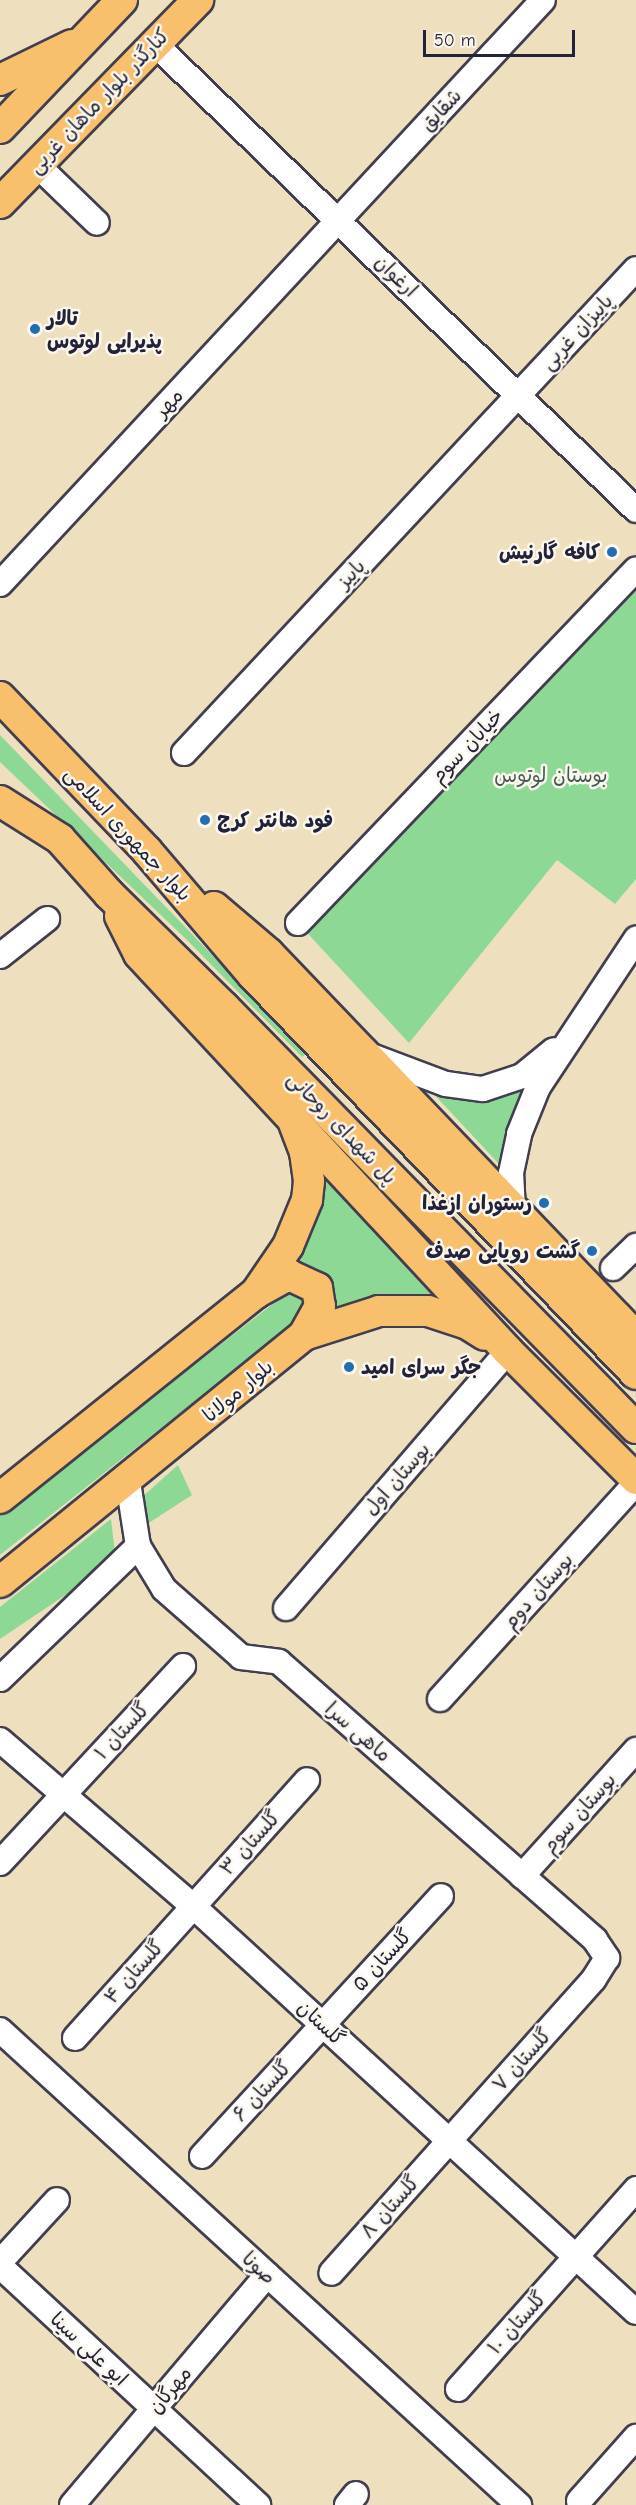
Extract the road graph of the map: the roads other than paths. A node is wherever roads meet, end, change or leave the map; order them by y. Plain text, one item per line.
1 (122, 0) edge
2 (198, 0) edge
3 (543, 0) edge
4 (83, 41) junction
5 (154, 43) junction
6 (0, 80) edge
7 (0, 128) edge
8 (37, 165) junction
9 (0, 203) edge
10 (339, 221) junction
11 (97, 223) dead end
12 (636, 269) edge
13 (518, 395) junction
14 (636, 510) edge
15 (636, 569) edge
16 (0, 584) edge
17 (0, 697) edge
18 (184, 753) dead end
19 (0, 779) edge
20 (0, 801) edge
21 (60, 839) junction
22 (147, 851) junction
23 (109, 894) junction
24 (47, 919) dead end
25 (298, 924) dead end
26 (635, 943) edge
27 (0, 957) edge
28 (565, 1041) junction
29 (365, 1054) junction
30 (291, 1115) junction
31 (513, 1210) junction
32 (636, 1246) edge
33 (613, 1268) dead end
34 (256, 1293) junction
35 (304, 1335) junction
36 (636, 1337) edge
37 (508, 1351) junction
38 (636, 1374) edge
39 (636, 1428) edge
40 (636, 1481) edge
41 (128, 1482) junction
42 (0, 1498) edge
43 (138, 1546) junction
44 (0, 1582) edge
45 (286, 1608) dead end
46 (183, 1666) dead end
47 (0, 1679) edge
48 (440, 1699) dead end
49 (0, 1740) edge
50 (636, 1749) edge
51 (307, 1780) dead end
52 (61, 1795) junction
53 (0, 1863) edge
54 (522, 1876) junction
55 (441, 1896) dead end
56 (193, 1906) junction
57 (594, 1979) joint
58 (323, 2025) junction
59 (0, 2030) edge
60 (75, 2038) dead end
61 (449, 2141) junction
62 (202, 2156) dead end
63 (636, 2189) edge
64 (57, 2200) dead end
65 (576, 2257) junction
66 (0, 2264) edge
67 (331, 2273) dead end
68 (267, 2275) junction
69 (636, 2312) edge
70 (458, 2389) dead end
71 (154, 2409) junction
72 (636, 2437) edge
73 (579, 2501) dead end
74 (72, 2505) edge
75 (258, 2505) edge
76 (519, 2505) edge

1 - 4 main road
2 - 5 main road, کنارگذر بلوار ماهان غربی
3 - 10 street, شقایق
4 - 6 main road
4 - 7 main road
5 - 8 main road, کنارگذر بلوار ماهان غربی
5 - 10 street, ارغوان
8 - 9 main road, کنارگذر بلوار ماهان غربی
8 - 11 street
10 - 13 street, ارغوان
10 - 16 street, مهر
12 - 13 street, پاییزان غربی
13 - 14 street, ارغوان
13 - 18 street, پاییز
15 - 25 street, خیابان سوم
17 - 22 main road, بلوار جمهوری اسلامی
19 - 21 main road
20 - 21 main road
21 - 23 main road
22 - 29 main road
22 - 38 main road, بلوار جمهوری اسلامی
23 - 30 main road
23 - 39 main road, پل شهدای روحانی
24 - 27 street
26 - 28 street
28 - 29 street
28 - 31 street
29 - 31 main road
30 - 34 main road
30 - 37 main road
31 - 36 main road
32 - 33 street
34 - 35 main road
34 - 42 main road
35 - 37 main road, بلوار مولانا
35 - 41 main road, بلوار مولانا
37 - 40 main road
37 - 45 street, بوستان اول
40 - 48 street, بوستان دوم
41 - 43 street, ماهی سرا
41 - 44 main road, بلوار مولانا
43 - 47 street
43 - 54 street, ماهی سرا
46 - 52 street, گلستان ۱
49 - 52 street, گلستان
50 - 54 street, بوستان سوم
51 - 56 street, گلستان ۳
52 - 53 street, گلستان ۱
52 - 56 street, گلستان
54 - 57 street, ماهی سرا
55 - 58 street, گلستان ۵
56 - 58 street, گلستان
56 - 60 street, گلستان ۴
57 - 61 street, گلستان ۷
58 - 61 street, گلستان
58 - 62 street, گلستان ۶
59 - 68 street, صونا
61 - 65 street, گلستان
61 - 67 street, گلستان ۸
63 - 65 street, گلستان ۱۰
64 - 66 street
65 - 69 street, گلستان
65 - 70 street, گلستان ۱۰
66 - 71 street, ابو علی سینا
68 - 71 street, مهرگان
68 - 76 street, صونا
71 - 74 street, مهرگان
71 - 75 street, ابو علی سینا
72 - 73 street

